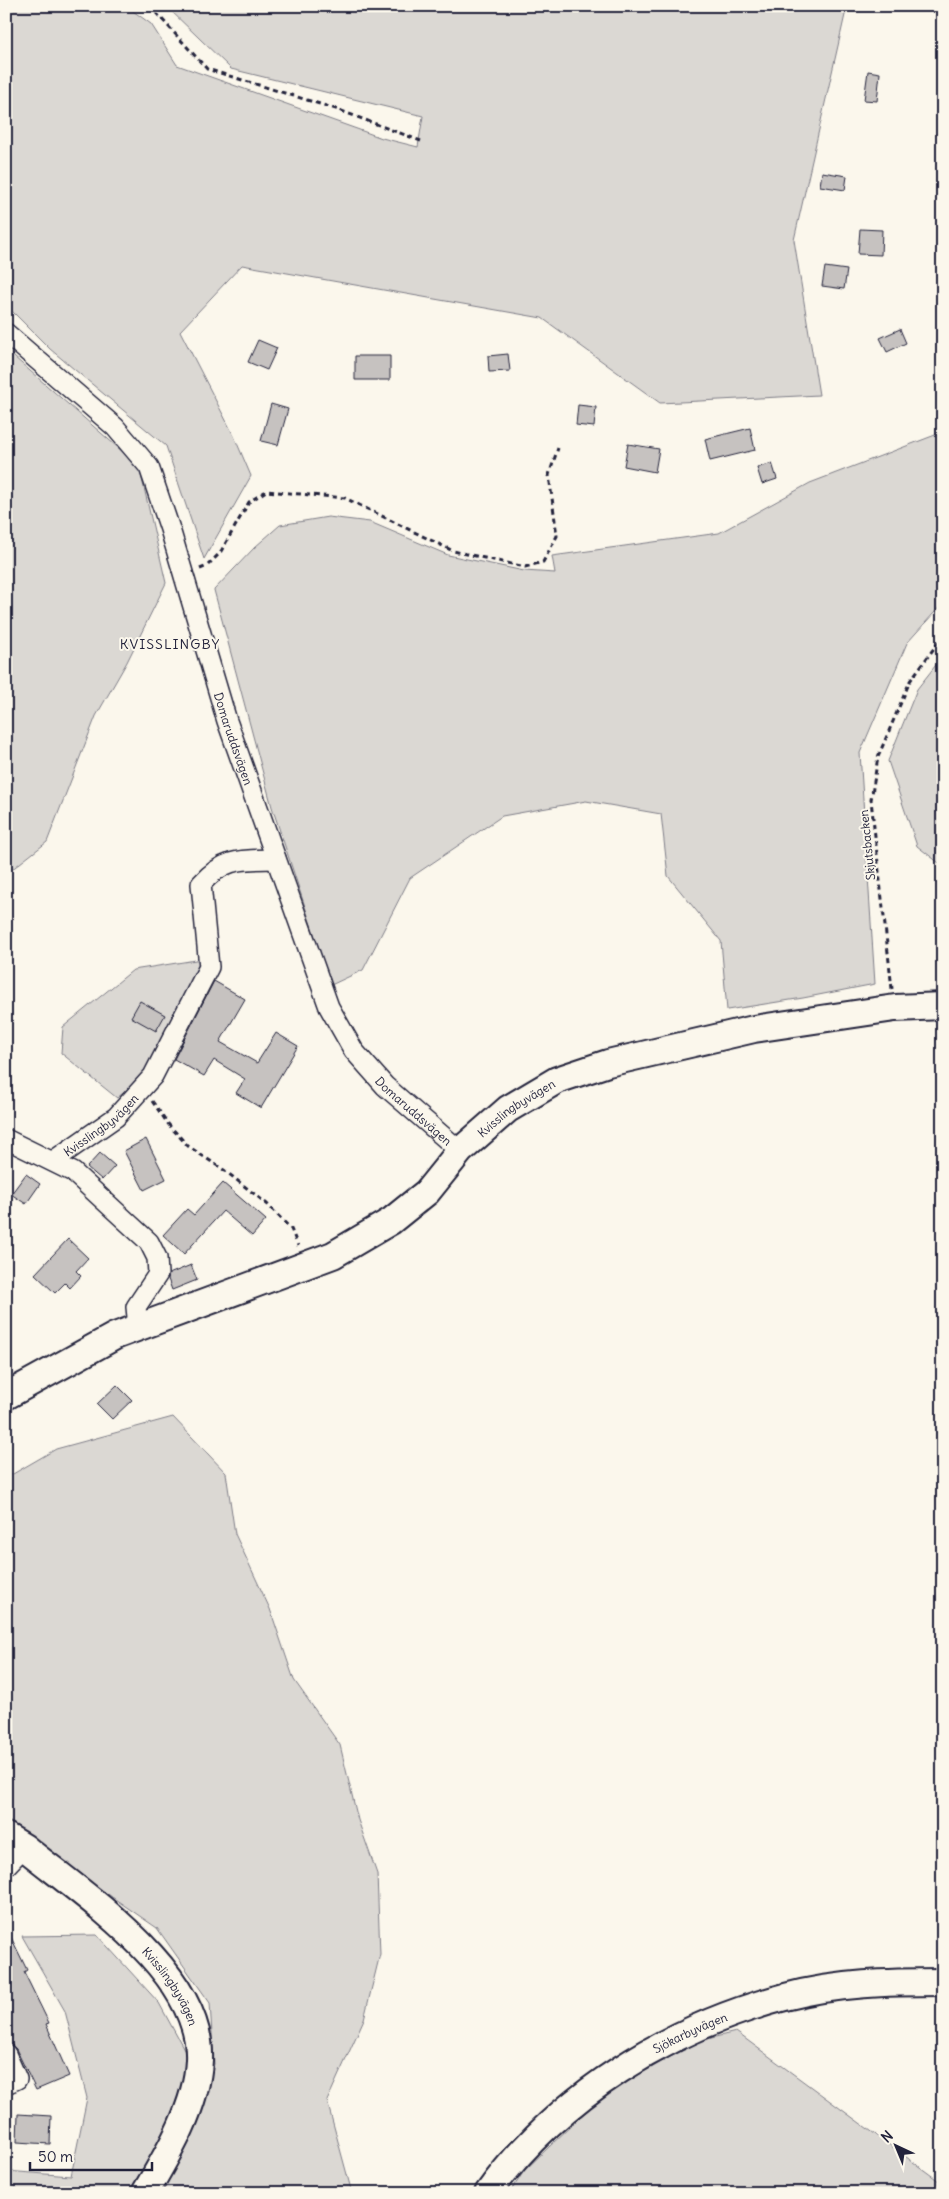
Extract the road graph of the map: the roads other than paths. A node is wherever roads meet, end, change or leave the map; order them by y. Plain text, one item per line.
1 (6, 333) edge
2 (276, 859) junction
3 (943, 1006) edge
4 (6, 1139) edge
5 (460, 1151) junction
6 (53, 1161) junction
7 (138, 1327) junction
8 (6, 1396) edge
9 (12, 1850) edge
10 (943, 1982) edge
11 (6, 2054) edge
12 (6, 2084) edge
13 (145, 2193) edge
14 (488, 2193) edge

1 - 2 street, Domaruddsvägen
2 - 5 street, Domaruddsvägen
2 - 6 street, Kvisslingbyvägen
3 - 5 street, Kvisslingbyvägen
4 - 6 street, Kvisslingbyvägen
5 - 7 street, Kvisslingbyvägen
6 - 7 street, Kvisslingbyvägen
7 - 8 street, Kvisslingbyvägen
9 - 13 street, Kvisslingbyvägen
10 - 14 street, Sjökarbyvägen
11 - 12 street

